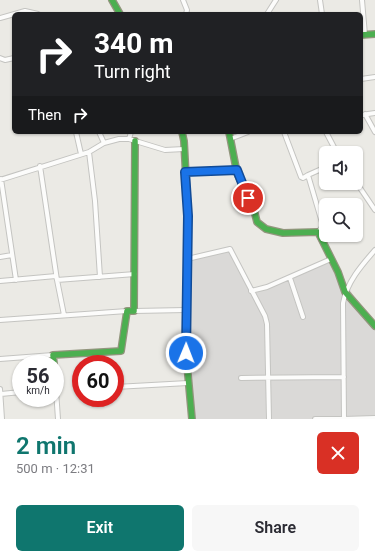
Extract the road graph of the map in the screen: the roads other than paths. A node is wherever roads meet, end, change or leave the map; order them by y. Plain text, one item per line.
1 (112, 0) edge
2 (183, 0) edge
3 (276, 0) edge
4 (320, 0) edge
5 (362, 0) edge
6 (119, 12) edge
7 (187, 12) edge
8 (268, 12) edge
9 (322, 12) edge
10 (362, 12) edge
11 (12, 15) edge
12 (0, 18) edge
13 (375, 34) edge
14 (363, 35) edge
15 (0, 58) edge
16 (12, 58) edge
17 (375, 78) edge
18 (363, 79) edge
19 (375, 113) edge
20 (363, 115) edge
21 (375, 132) edge
22 (76, 134) edge
23 (100, 134) edge
24 (131, 134) edge
25 (182, 134) edge
26 (229, 134) edge
27 (243, 134) edge
28 (285, 134) edge
29 (327, 134) edge
30 (230, 139) junction
31 (132, 140) junction
32 (104, 143) junction
33 (333, 146) edge
34 (184, 149) junction
35 (89, 152) junction
36 (81, 154) junction
37 (40, 166) junction
38 (237, 170) junction
39 (319, 170) edge
40 (185, 172) junction
41 (308, 175) junction
42 (1, 180) edge
43 (361, 190) edge
44 (375, 210) edge
45 (318, 232) junction
46 (375, 251) edge
47 (12, 255) junction
48 (0, 257) edge
49 (187, 259) junction
50 (331, 259) junction
51 (135, 274) junction
52 (100, 277) junction
53 (290, 278) junction
54 (16, 280) junction
55 (57, 280) junction
56 (0, 281) edge
57 (251, 291) junction
58 (345, 292) junction
59 (186, 310) junction
60 (127, 311) junction
61 (134, 311) junction
62 (64, 315) junction
63 (303, 317) dead end
64 (0, 320) edge
65 (375, 326) edge
66 (53, 355) edge
67 (12, 358) edge
68 (0, 359) edge
69 (344, 377) junction
70 (241, 378) dead end
71 (268, 378) junction
72 (188, 384) junction
73 (124, 387) edge
74 (0, 389) edge
75 (12, 393) edge
76 (1, 394) junction
77 (57, 407) edge
78 (375, 418) edge
79 (2, 419) edge
80 (58, 419) edge
81 (192, 419) edge
82 (269, 419) edge
83 (316, 419) edge
84 (344, 419) edge

1 - 6 street
2 - 7 street
3 - 8 street
4 - 9 street
5 - 10 street
11 - 12 street
13 - 14 street
15 - 16 street
17 - 18 street
19 - 20 street
20 - 21 street
22 - 36 street
23 - 32 street
24 - 31 street
25 - 34 street
26 - 30 street
27 - 30 street
28 - 41 street
29 - 33 street
30 - 38 street
31 - 32 street
31 - 34 street
31 - 51 street
32 - 35 street
34 - 40 street
35 - 36 street
35 - 52 street
36 - 37 street
37 - 42 street
37 - 55 street
38 - 40 street
38 - 45 street
39 - 41 street
40 - 49 street
41 - 45 street
42 - 47 street
43 - 44 street
45 - 50 street
46 - 58 street
47 - 48 street
47 - 54 street
49 - 57 street
49 - 59 street
50 - 53 street
50 - 58 street
51 - 52 street
51 - 61 street
52 - 55 street
53 - 57 street
53 - 63 street
54 - 55 street
54 - 56 street
55 - 62 street
57 - 71 street
58 - 65 street
58 - 69 street
59 - 61 street
59 - 72 street
60 - 61 street
60 - 62 street
60 - 66 street
62 - 64 street
67 - 68 street
69 - 71 street
69 - 84 street
70 - 71 street
71 - 82 street
72 - 73 street
72 - 81 street
74 - 76 street
75 - 76 street
76 - 79 street
77 - 80 street
78 - 84 street
83 - 84 street

